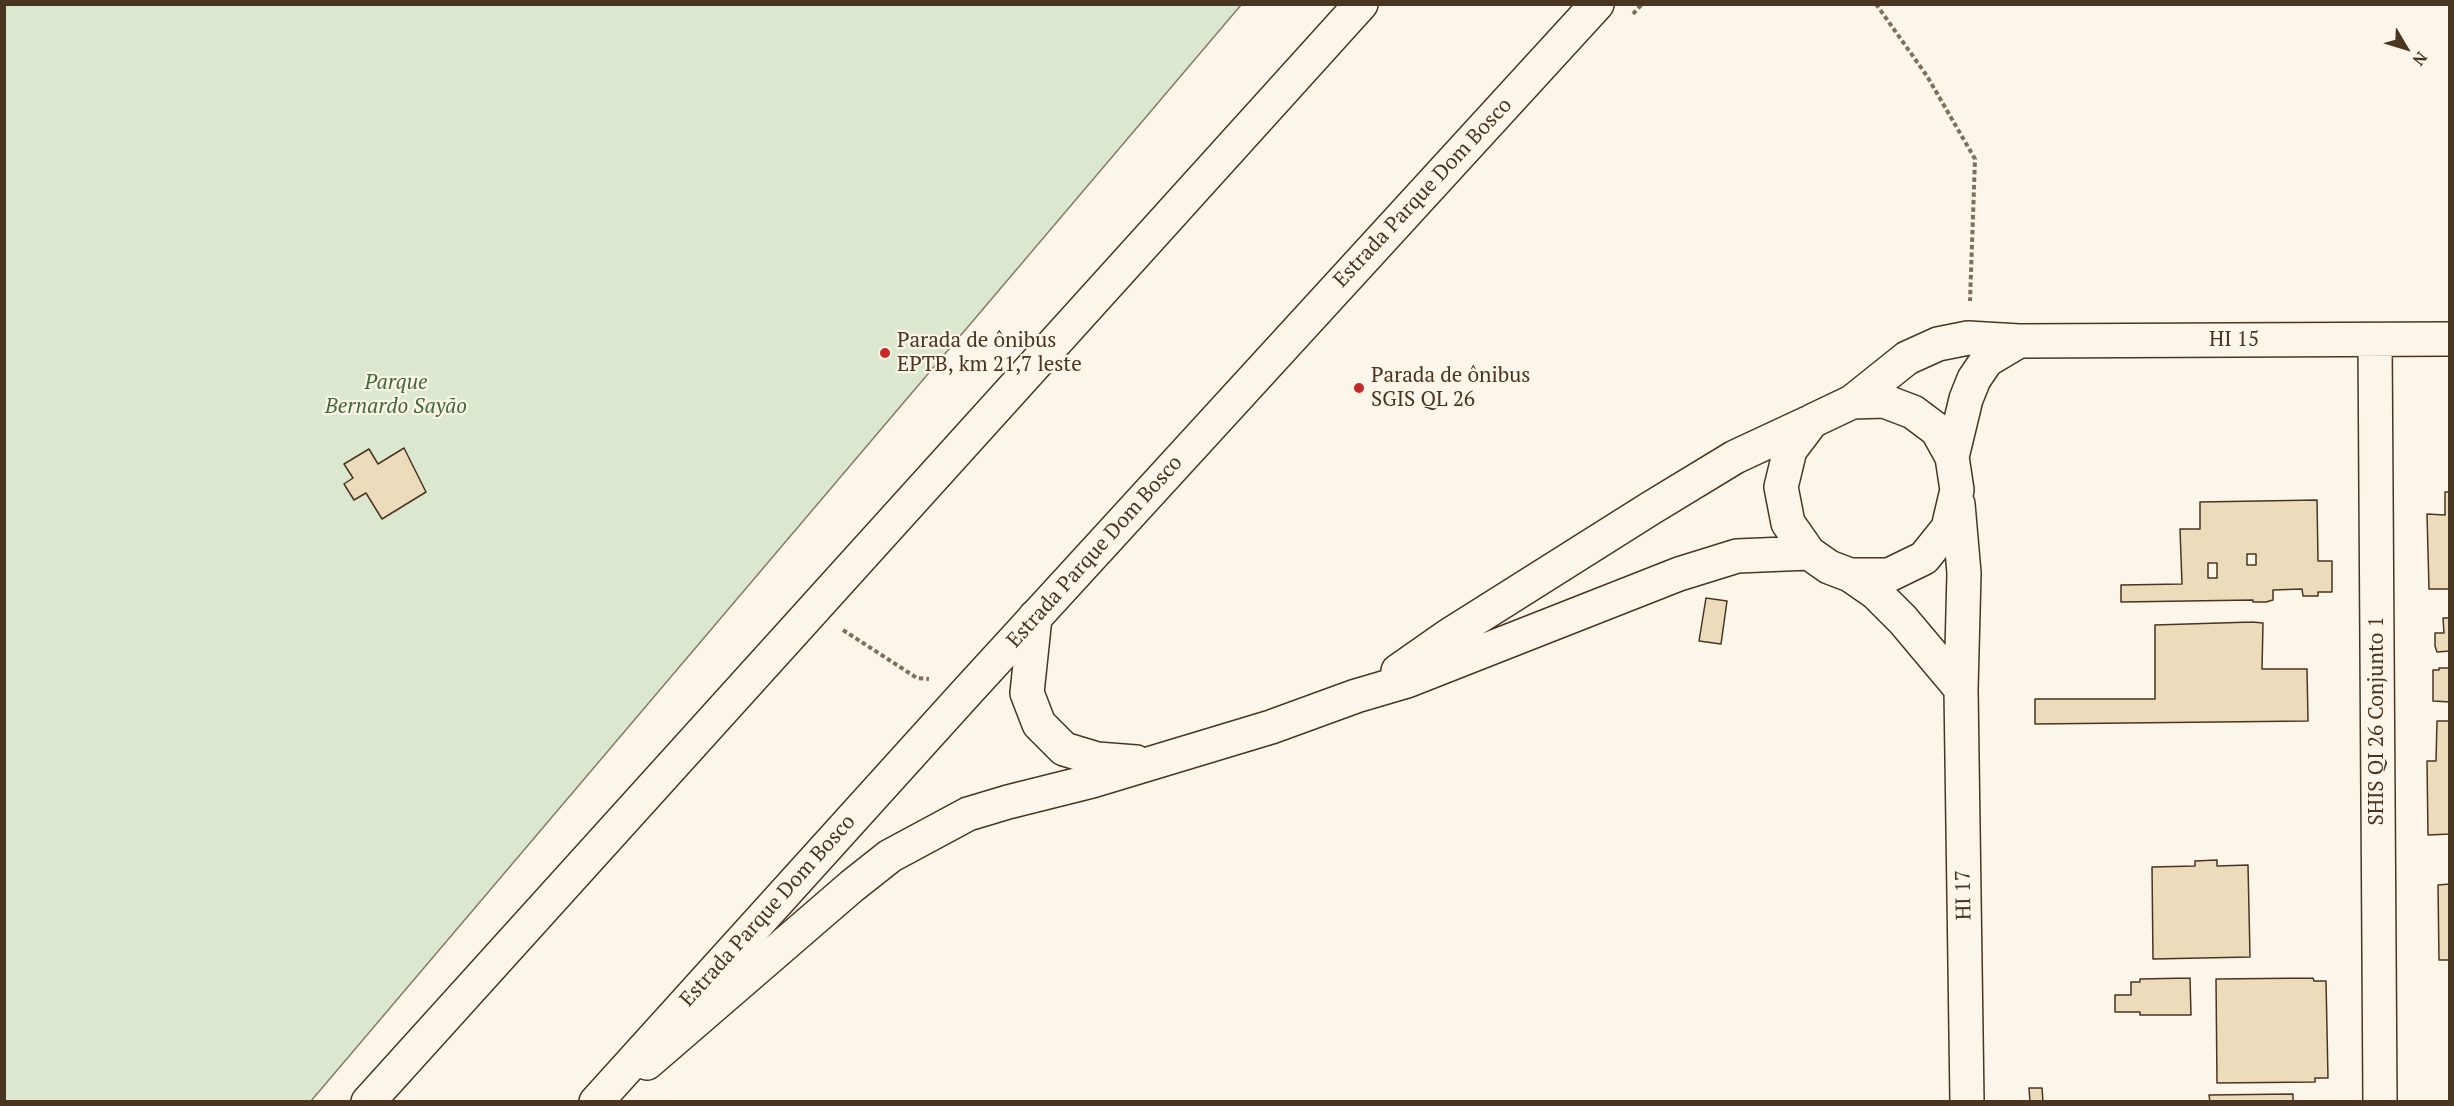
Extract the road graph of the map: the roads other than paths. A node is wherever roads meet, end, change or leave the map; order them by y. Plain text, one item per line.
1 (1361, 4) edge
2 (1597, 4) edge
3 (2450, 339) edge
4 (2375, 340) junction
5 (2019, 341) junction
6 (1852, 402) junction
7 (1812, 421) junction
8 (1952, 457) junction
9 (1957, 490) junction
10 (1809, 553) junction
11 (1850, 575) junction
12 (1035, 617) junction
13 (1961, 689) junction
14 (1368, 692) junction
15 (1153, 763) junction
16 (368, 1101) edge
17 (597, 1101) edge
18 (603, 1101) edge
19 (1967, 1101) edge
20 (2380, 1101) edge

1 - 16 street
2 - 12 street, Estrada Parque Dom Bosco
3 - 4 street, HI 15
4 - 5 street, HI 15
4 - 20 street, SHIS QI 26 Conjunto 1
5 - 6 street, HI 15
5 - 8 street
6 - 7 street
6 - 8 street
7 - 10 street
7 - 14 street
8 - 9 street
9 - 11 street
9 - 13 street, HI 17
10 - 11 street
10 - 14 street
11 - 13 street
12 - 15 street
12 - 17 street, Estrada Parque Dom Bosco
13 - 19 street, HI 17
14 - 15 street
15 - 18 street

